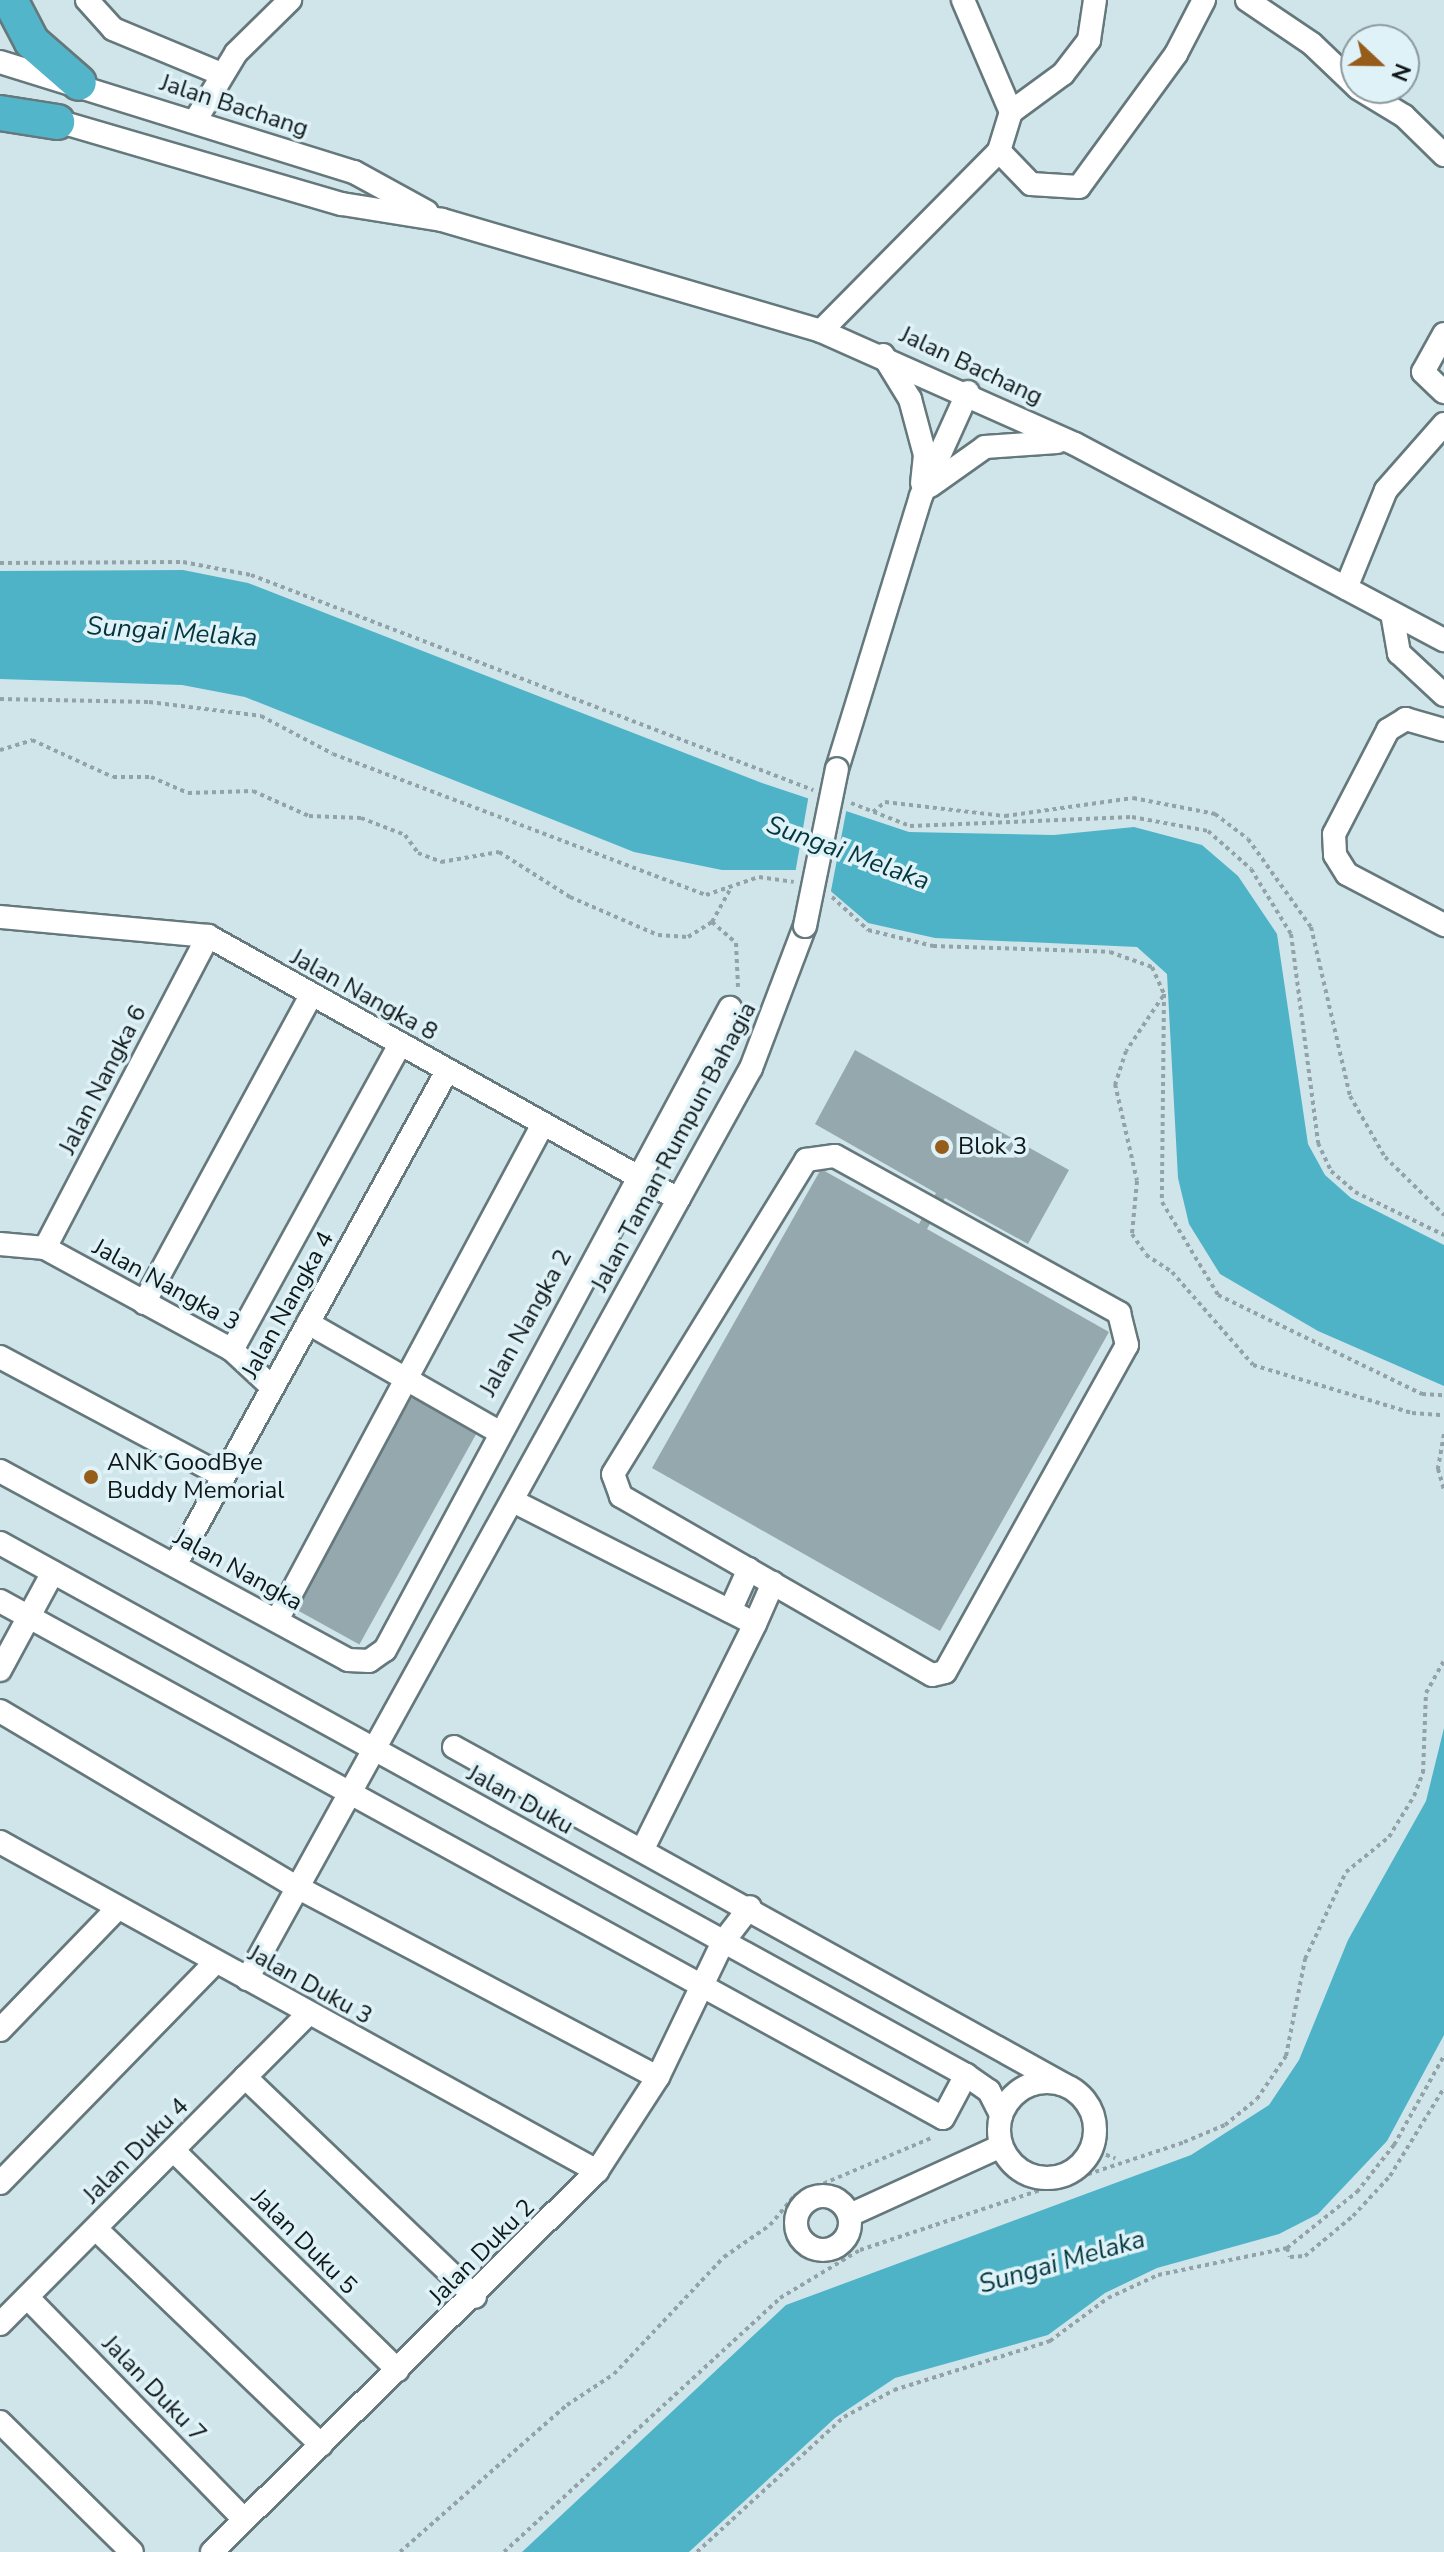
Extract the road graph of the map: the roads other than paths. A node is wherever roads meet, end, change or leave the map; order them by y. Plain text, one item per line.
1 (10, 0) edge
2 (87, 0) edge
3 (290, 0) edge
4 (963, 0) edge
5 (1095, 0) edge
6 (1204, 0) edge
7 (1247, 0) edge
8 (0, 62) edge
9 (1340, 71) edge
10 (221, 74) junction
11 (79, 83) junction
12 (0, 103) edge
13 (1385, 104) edge
14 (1011, 112) junction
15 (0, 113) edge
16 (195, 121) junction
17 (57, 122) junction
18 (999, 151) junction
19 (1444, 155) edge
20 (442, 220) junction
21 (821, 331) junction
22 (1444, 334) edge
23 (882, 354) junction
24 (968, 392) junction
25 (1444, 392) edge
26 (1444, 424) edge
27 (1075, 444) junction
28 (921, 496) junction
29 (1346, 588) junction
30 (1392, 613) junction
31 (1444, 640) edge
32 (1444, 695) edge
33 (1444, 730) edge
34 (0, 917) edge
35 (1444, 925) edge
36 (208, 936) junction
37 (311, 996) junction
38 (730, 1008) road end
39 (400, 1045) junction
40 (447, 1071) junction
41 (543, 1124) junction
42 (637, 1176) junction
43 (678, 1199) junction
44 (0, 1244) edge
45 (35, 1245) junction
46 (144, 1303) junction
47 (308, 1323) junction
48 (232, 1350) junction
49 (0, 1357) edge
50 (406, 1379) junction
51 (272, 1387) junction
52 (497, 1431) junction
53 (0, 1471) edge
54 (223, 1476) junction
55 (513, 1501) junction
56 (0, 1543) edge
57 (175, 1565) junction
58 (749, 1569) junction
59 (53, 1572) junction
60 (773, 1583) junction
61 (0, 1601) edge
62 (730, 1611) junction
63 (30, 1618) junction
64 (277, 1620) junction
65 (755, 1624) junction
66 (369, 1661) joint
67 (0, 1670) edge
68 (0, 1711) edge
69 (454, 1747) dead end
70 (375, 1750) junction
71 (352, 1791) junction
72 (0, 1842) edge
73 (643, 1849) junction
74 (295, 1886) junction
75 (750, 1907) junction
76 (117, 1909) junction
77 (723, 1942) junction
78 (216, 1962) junction
79 (247, 1979) junction
80 (706, 1988) junction
81 (308, 2014) junction
82 (0, 2030) edge
83 (966, 2075) junction
84 (245, 2077) junction
85 (658, 2077) junction
86 (1063, 2084) junction
87 (1001, 2115) junction
88 (1001, 2146) junction
89 (174, 2151) junction
90 (597, 2171) junction
91 (0, 2183) edge
92 (852, 2214) dead end
93 (96, 2229) junction
94 (27, 2297) junction
95 (475, 2297) junction
96 (0, 2324) edge
97 (398, 2370) junction
98 (0, 2422) edge
99 (321, 2445) junction
100 (243, 2518) junction
101 (132, 2552) edge
102 (212, 2552) edge

1 - 11 highway
2 - 10 street
3 - 10 street
4 - 14 street
5 - 14 street
6 - 18 street
7 - 9 street
8 - 11 street, Jalan Bachang
10 - 16 street
11 - 16 street, Jalan Bachang
12 - 17 street, Jalan Bachang
13 - 19 street
14 - 18 street
15 - 17 highway
16 - 20 street, Jalan Bachang
17 - 20 street, Jalan Bachang
18 - 21 street
20 - 21 street, Jalan Bachang
21 - 23 street, Jalan Bachang
22 - 25 street
23 - 24 street, Jalan Bachang
23 - 28 street
24 - 27 street, Jalan Bachang
24 - 28 street, Jalan Taman Rumpun Bahagia
26 - 29 street
27 - 28 street
27 - 29 street, Jalan Bachang
28 - 43 street, Jalan Taman Rumpun Bahagia, bridge
29 - 30 street, Jalan Bachang
30 - 31 street, Jalan Bachang
30 - 32 street
33 - 35 street
34 - 36 street, Jalan Nangka 8
36 - 37 street, Jalan Nangka 8
36 - 45 street, Jalan Nangka 6
37 - 39 street, Jalan Nangka 8
37 - 46 street
38 - 42 street, Jalan Nangka 2
39 - 40 street, Jalan Nangka 8
39 - 48 street
40 - 41 street, Jalan Nangka 8
40 - 47 street, Jalan Nangka 4
41 - 42 street, Jalan Nangka 8
41 - 50 street
42 - 43 street, Jalan Nangka 8
42 - 52 street, Jalan Nangka 2
43 - 55 street, Jalan Taman Rumpun Bahagia
44 - 45 street
45 - 46 street, Jalan Nangka 3
46 - 48 street, Jalan Nangka 3
47 - 50 street
47 - 51 street, Jalan Nangka 4
48 - 51 street, Jalan Nangka 3
49 - 54 street
50 - 52 street
50 - 64 street
51 - 54 street, Jalan Nangka 4
52 - 66 street, Jalan Nangka 2
53 - 57 street, Jalan Nangka
54 - 57 street, Jalan Nangka 4
55 - 62 street
55 - 70 street, Jalan Taman Rumpun Bahagia
56 - 59 street, Jalan Duku
57 - 64 street, Jalan Nangka
58 - 60 street
58 - 60 street
58 - 62 street
59 - 63 street
59 - 70 street, Jalan Duku
60 - 65 street
61 - 63 street
62 - 65 street
63 - 67 street
63 - 71 street
64 - 66 street, Jalan Nangka
65 - 73 street
68 - 74 street
69 - 73 street
70 - 71 street, Jalan Taman Rumpun Bahagia
70 - 77 street, Jalan Duku
71 - 74 street, Jalan Taman Rumpun Bahagia
71 - 80 street
72 - 76 street, Jalan Duku 3
73 - 75 street
74 - 79 street, Jalan Taman Rumpun Bahagia
74 - 85 street
75 - 77 street, Jalan Duku 2
75 - 86 street
76 - 78 street, Jalan Duku 3
76 - 82 street
77 - 80 street, Jalan Duku 2
77 - 83 street, Jalan Duku
78 - 79 street, Jalan Duku 3
78 - 91 street
79 - 81 street, Jalan Duku 3
80 - 83 street
80 - 85 street, Jalan Duku 2
81 - 84 street, Jalan Duku 4
81 - 90 street, Jalan Duku 3
83 - 87 street, Jalan Duku
84 - 89 street, Jalan Duku 4
84 - 95 street
85 - 90 street, Jalan Duku 2
86 - 87 street
86 - 88 street
87 - 88 street
88 - 92 street
89 - 93 street, Jalan Duku 4
89 - 97 street, Jalan Duku 5
90 - 95 street, Jalan Duku 2
93 - 94 street, Jalan Duku 4
93 - 99 street
94 - 96 street, Jalan Duku 4
94 - 100 street, Jalan Duku 7
95 - 97 street, Jalan Duku 2
97 - 99 street, Jalan Duku 2
98 - 101 street
99 - 100 street, Jalan Duku 2
100 - 102 street, Jalan Duku 2

